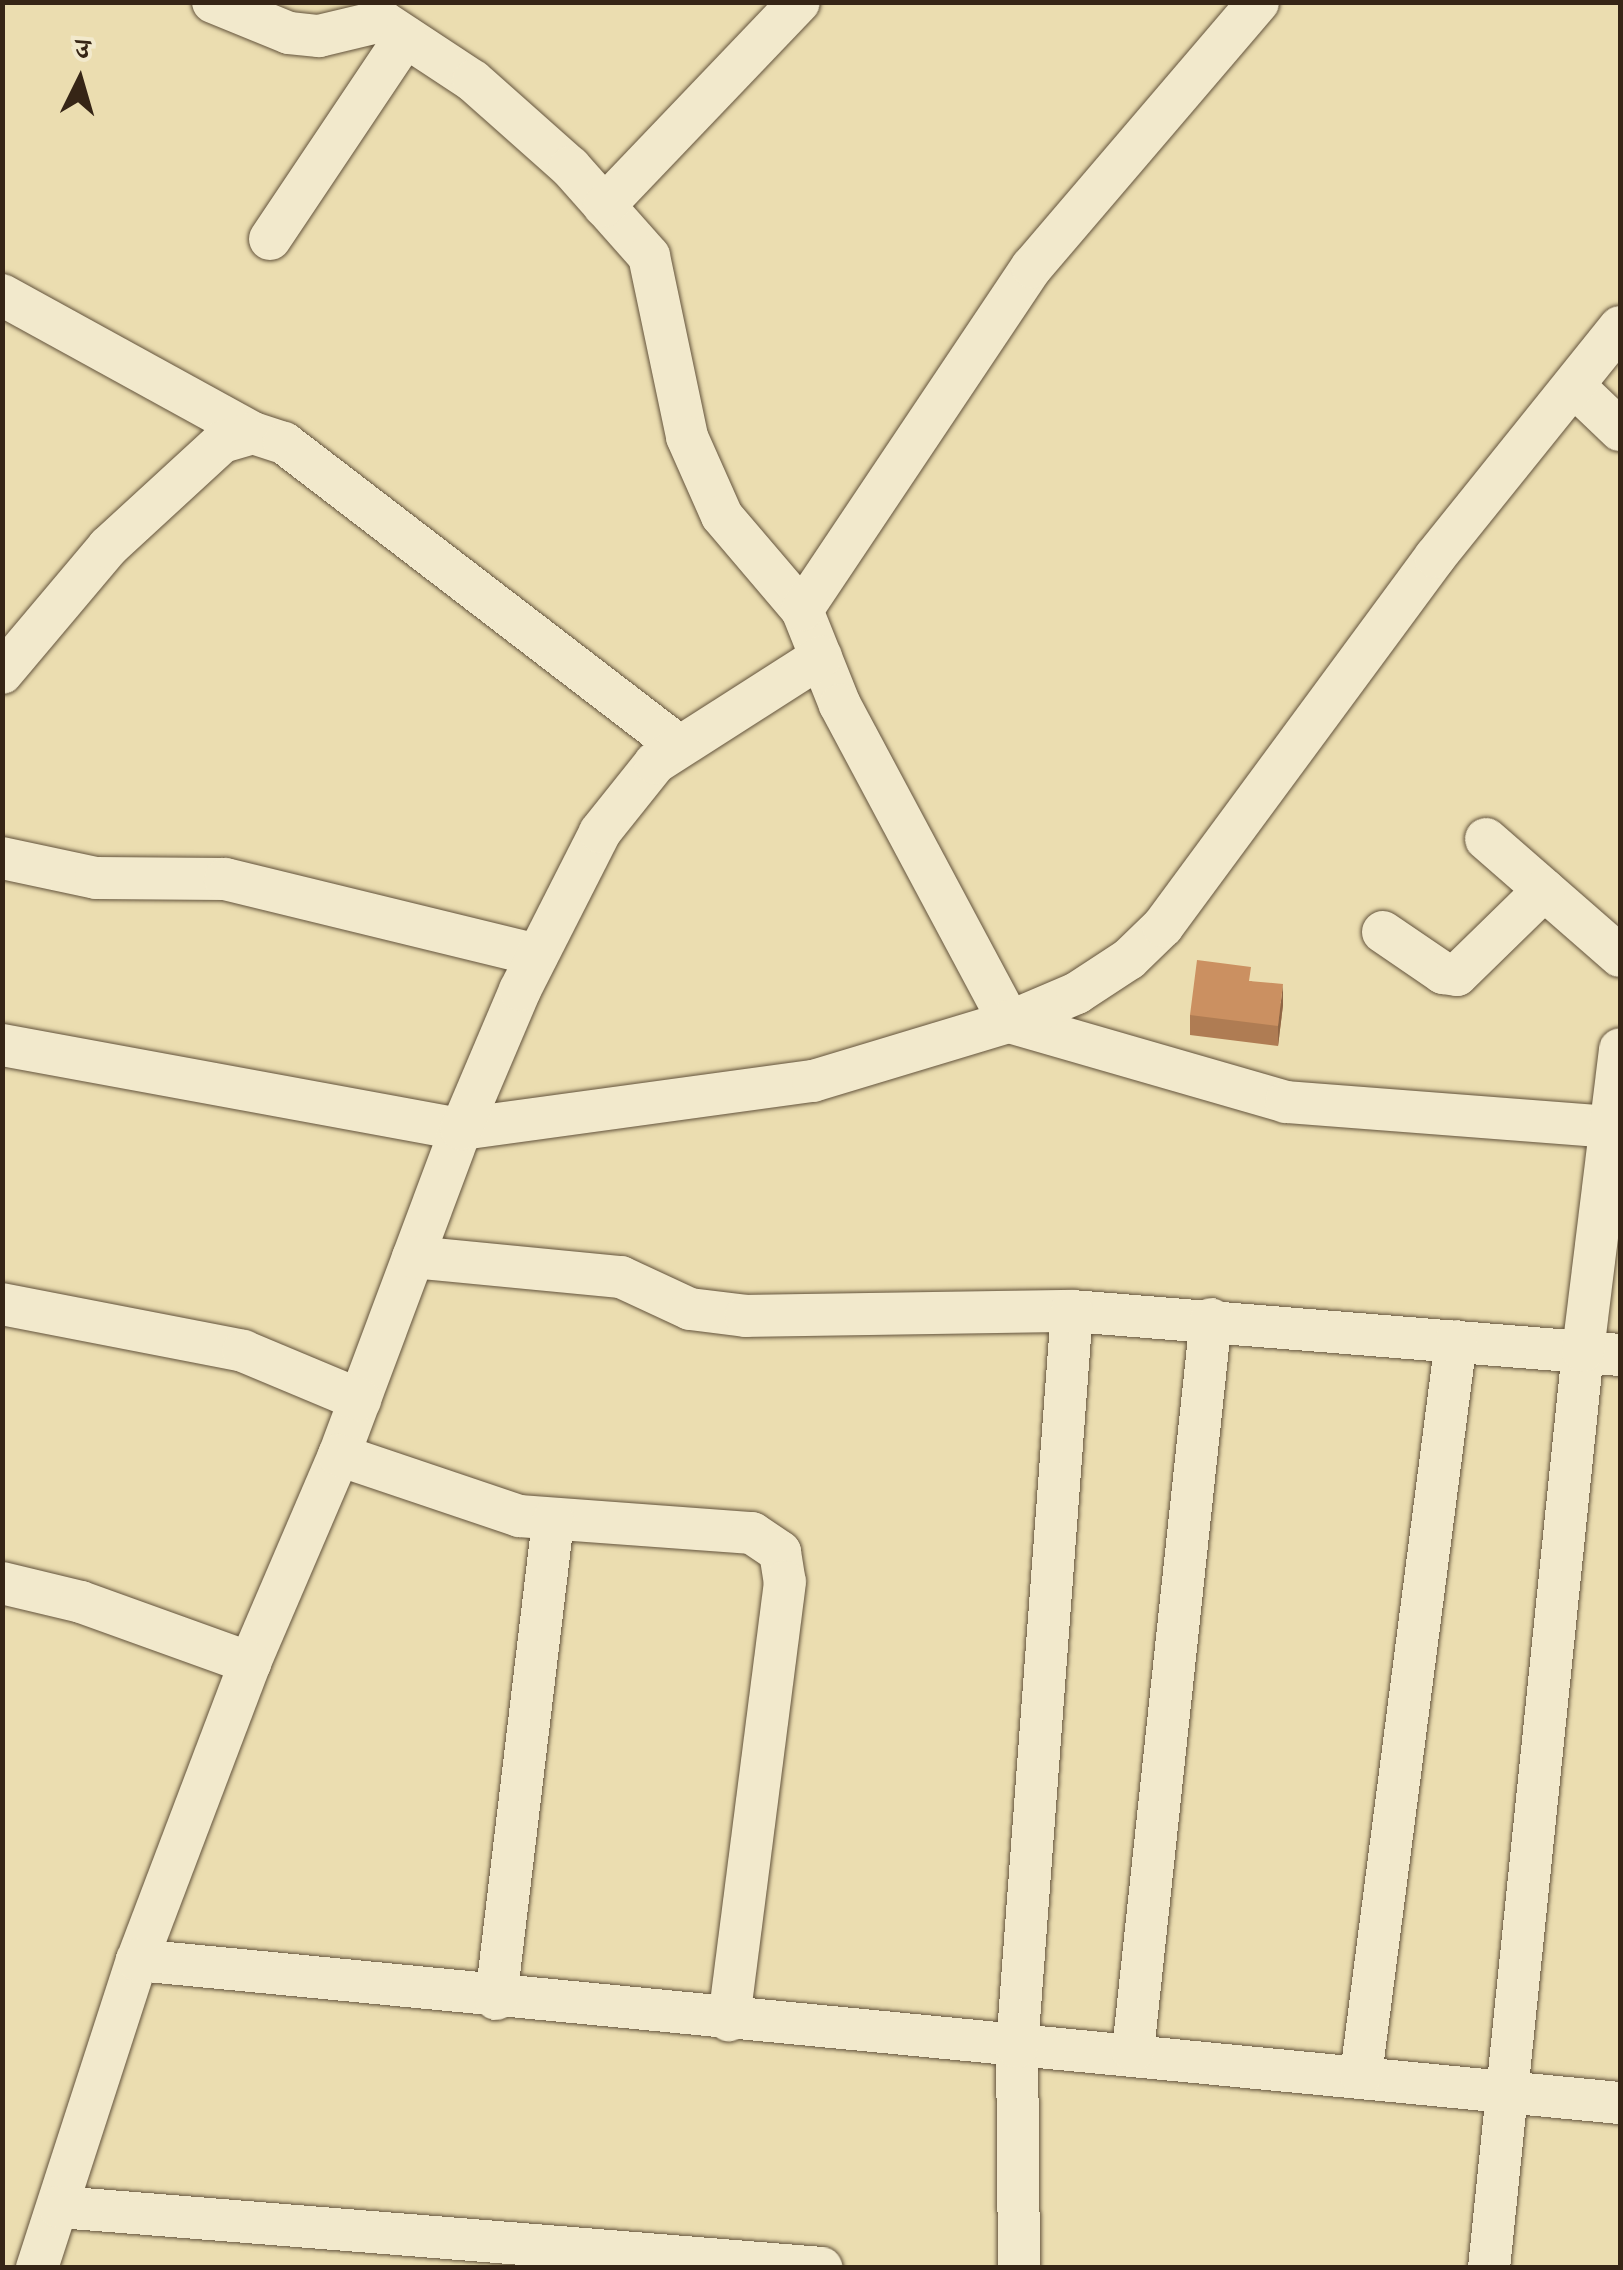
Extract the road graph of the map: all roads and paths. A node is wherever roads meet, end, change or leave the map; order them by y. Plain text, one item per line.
1 (213, 2) edge
2 (1258, 2) edge
3 (796, 3) edge
4 (387, 20) edge
5 (604, 206) junction
6 (270, 239) dead end
7 (2, 295) edge
8 (1620, 327) edge
9 (1574, 386) junction
10 (1620, 430) edge
11 (252, 433) junction
12 (802, 610) junction
13 (822, 658) junction
14 (2, 673) edge
15 (680, 746) junction
16 (1486, 839) dead end
17 (2, 858) edge
18 (1544, 890) junction
19 (1383, 932) dead end
20 (538, 954) junction
21 (1620, 956) edge
22 (1010, 1022) junction
23 (2, 1045) edge
24 (1620, 1049) edge
25 (1611, 1127) junction
26 (460, 1129) junction
27 (413, 1258) junction
28 (2, 1304) edge
29 (1072, 1311) junction
30 (1210, 1319) junction
31 (1456, 1341) junction
32 (1602, 1353) edge
33 (360, 1400) junction
34 (339, 1455) junction
35 (554, 1520) junction
36 (2, 1584) edge
37 (250, 1663) junction
38 (137, 1960) junction
39 (496, 1998) junction
40 (728, 2020) junction
41 (1017, 2047) junction
42 (1133, 2051) junction
43 (1361, 2076) junction
44 (1511, 2092) junction
45 (1620, 2103) edge
46 (60, 2207) junction
47 (37, 2268) edge
48 (822, 2268) edge
49 (1019, 2268) edge
50 (1489, 2268) edge

1 - 4 street
2 - 12 street
3 - 5 street
4 - 5 street
4 - 6 street
5 - 12 street
7 - 11 street
8 - 9 street
9 - 10 street
9 - 22 street
11 - 14 street
11 - 15 street
12 - 13 street
13 - 15 street
13 - 22 street
15 - 20 street
16 - 18 street
17 - 20 street
18 - 19 street
18 - 21 street
20 - 26 street
22 - 25 street
22 - 26 street
23 - 26 street
24 - 25 street
25 - 32 street
26 - 27 street
27 - 29 street
27 - 33 street
28 - 33 street
29 - 30 street
29 - 41 street
30 - 31 street
30 - 42 street
31 - 32 street
31 - 43 street
32 - 44 street
33 - 34 street
34 - 35 street
34 - 37 street
35 - 39 street
35 - 40 street
36 - 37 street
37 - 38 street
38 - 39 street
38 - 46 street
39 - 40 street
40 - 41 street
41 - 42 street
41 - 49 street
42 - 43 street
43 - 44 street
44 - 45 street
44 - 50 street
46 - 47 street
46 - 48 street

